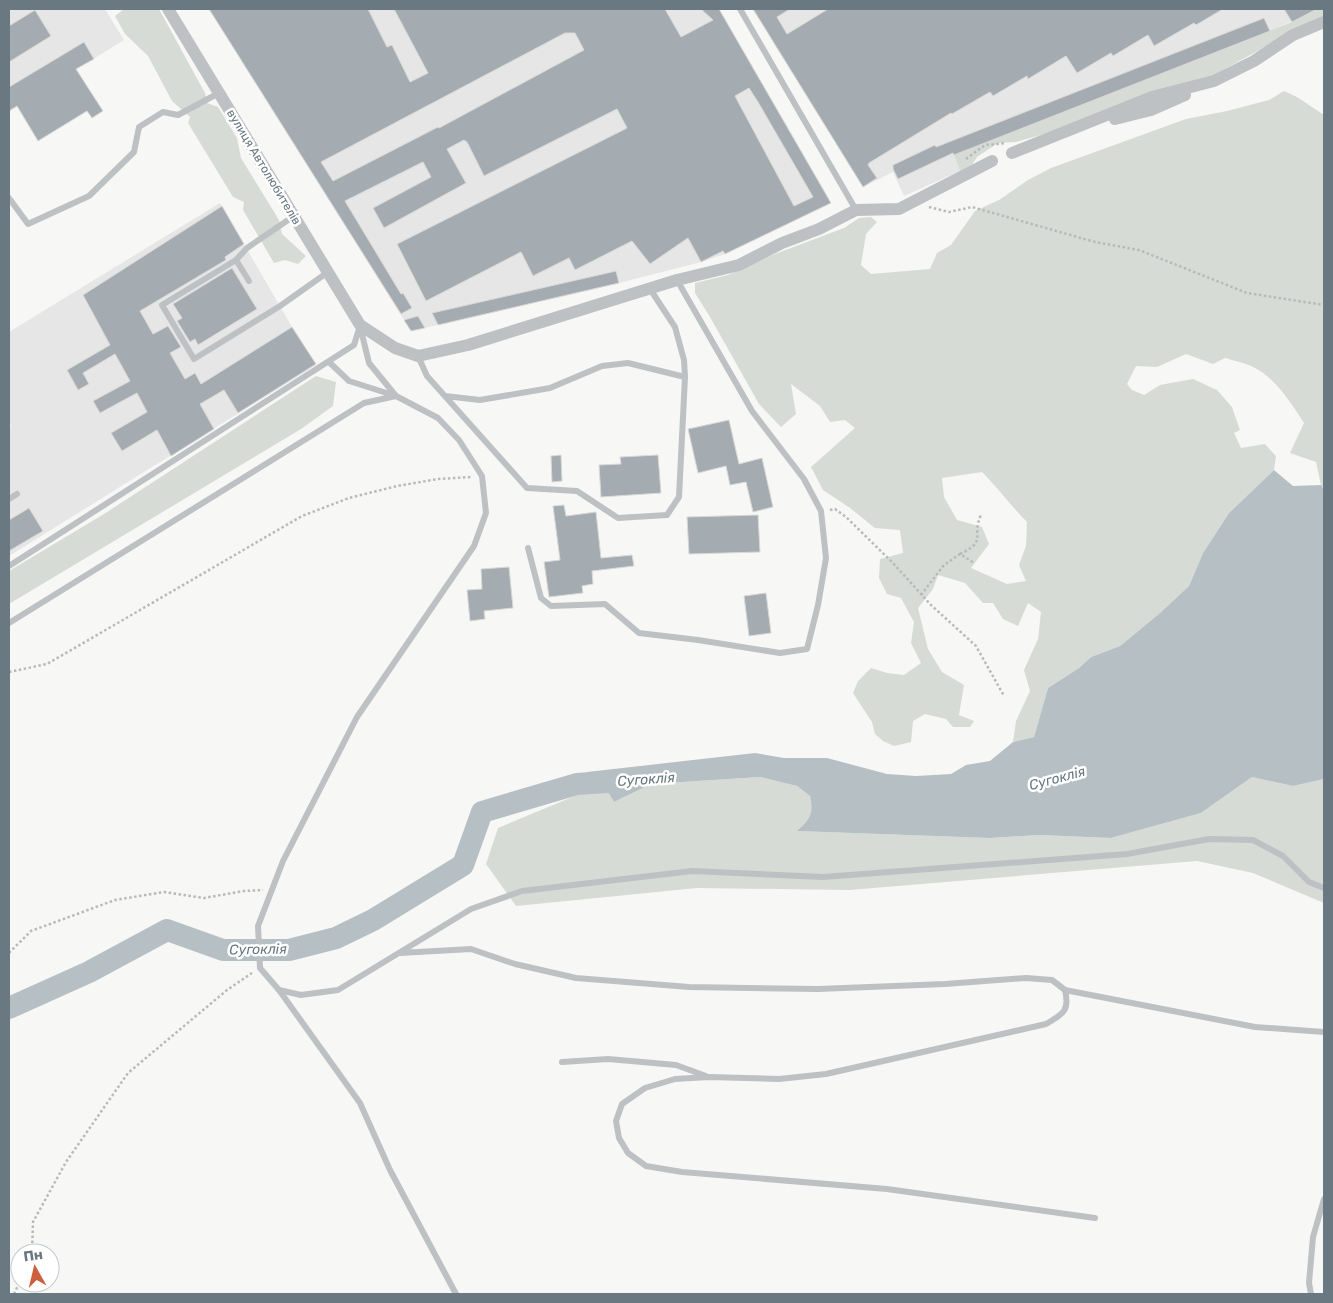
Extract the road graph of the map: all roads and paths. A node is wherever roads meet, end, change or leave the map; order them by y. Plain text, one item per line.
1 (168, 9) edge
2 (740, 9) edge
3 (1324, 22) edge
4 (219, 93) junction
5 (1012, 153) dead end
6 (992, 161) dead end
7 (9, 198) edge
8 (926, 207) dead end
9 (856, 210) junction
10 (294, 216) junction
11 (236, 260) junction
12 (328, 272) junction
13 (677, 280) junction
14 (249, 281) dead end
15 (650, 289) junction
16 (1324, 305) edge
17 (360, 325) junction
18 (418, 356) junction
19 (329, 362) junction
20 (685, 377) junction
21 (396, 396) junction
22 (445, 396) junction
23 (482, 476) junction
24 (17, 494) dead end
25 (9, 499) edge
26 (821, 510) junction
27 (981, 515) dead end
28 (528, 548) dead end
29 (960, 554) junction
30 (974, 563) dead end
31 (9, 566) edge
32 (921, 595) junction
33 (9, 623) edge
34 (9, 672) edge
35 (1004, 696) dead end
36 (1324, 888) edge
37 (272, 890) junction
38 (9, 953) edge
39 (398, 953) junction
40 (259, 965) junction
41 (279, 990) junction
42 (1065, 990) junction
43 (1324, 1032) edge
44 (562, 1062) dead end
45 (709, 1077) junction
46 (1324, 1199) edge
47 (1095, 1218) dead end
48 (32, 1243) edge
49 (9, 1294) edge
50 (13, 1294) edge
51 (456, 1294) edge
52 (1310, 1294) edge

1 - 4 street, вулиця Автолюбителів
2 - 9 lane
3 - 5 street
4 - 7 lane
4 - 10 street, вулиця Автолюбителів
6 - 9 street
8 - 16 path
9 - 13 street
10 - 11 lane
10 - 12 street, вулиця Автолюбителів
11 - 12 lane
11 - 14 lane
12 - 17 street, вулиця Автолюбителів
13 - 15 street
13 - 26 lane
15 - 18 street
15 - 20 lane
17 - 18 street
17 - 19 lane
17 - 21 lane
18 - 22 lane
19 - 21 lane
19 - 31 lane
20 - 22 lane
20 - 22 lane
21 - 23 lane
21 - 33 lane
23 - 34 path
23 - 37 lane
24 - 25 lane
26 - 28 lane
26 - 32 path
27 - 29 path
29 - 30 path
29 - 32 path
32 - 35 path
36 - 39 lane
37 - 38 path
37 - 40 lane
39 - 41 lane
39 - 42 lane
40 - 41 lane
40 - 48 path
41 - 51 lane
42 - 43 lane
42 - 45 lane
44 - 45 lane
45 - 47 lane
46 - 52 lane
49 - 50 path

